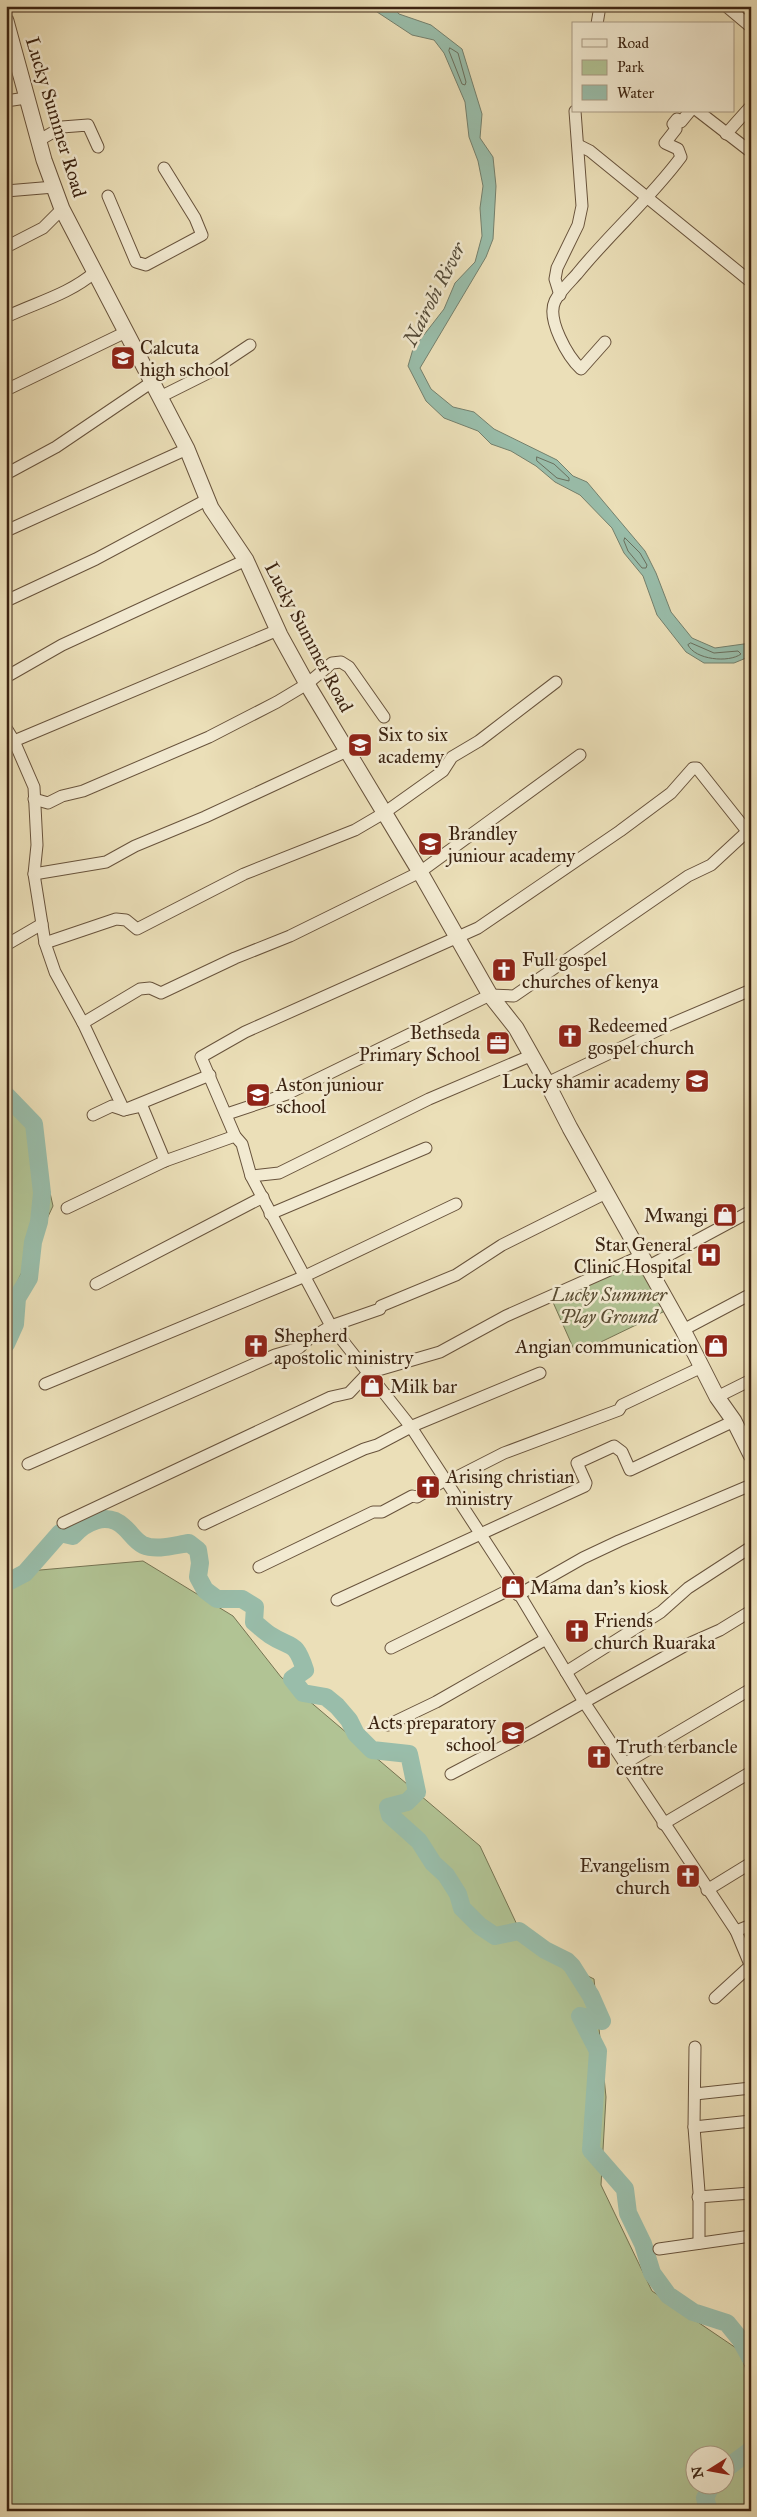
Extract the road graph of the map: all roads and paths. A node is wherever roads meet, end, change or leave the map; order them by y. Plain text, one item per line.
1 (600, 6) edge
2 (726, 6) edge
3 (6, 21) edge
4 (597, 22) edge
5 (751, 27) edge
6 (26, 98) junction
7 (6, 101) edge
8 (751, 106) edge
9 (575, 112) edge
10 (689, 112) edge
11 (699, 112) edge
12 (726, 134) junction
13 (38, 141) junction
14 (578, 145) junction
15 (98, 147) dead end
16 (751, 152) edge
17 (164, 168) dead end
18 (54, 187) junction
19 (6, 191) edge
20 (108, 196) dead end
21 (646, 198) junction
22 (62, 209) junction
23 (6, 247) edge
24 (95, 272) junction
25 (751, 282) edge
26 (560, 295) junction
27 (6, 317) edge
28 (126, 332) junction
29 (605, 342) dead end
30 (250, 345) dead end
31 (152, 382) junction
32 (6, 390) edge
33 (160, 396) junction
34 (187, 449) junction
35 (6, 474) edge
36 (208, 499) junction
37 (6, 531) edge
38 (246, 560) junction
39 (6, 601) edge
40 (278, 630) junction
41 (6, 677) edge
42 (556, 682) dead end
43 (307, 684) junction
44 (384, 717) dead end
45 (6, 728) edge
46 (14, 741) junction
47 (347, 751) junction
48 (580, 755) dead end
49 (34, 799) junction
50 (384, 813) junction
51 (749, 829) edge
52 (420, 872) junction
53 (34, 874) junction
54 (42, 924) junction
55 (457, 937) junction
56 (45, 942) junction
57 (6, 944) edge
58 (751, 990) edge
59 (490, 995) junction
60 (83, 1023) junction
61 (530, 1056) junction
62 (210, 1075) junction
63 (547, 1083) junction
64 (124, 1110) junction
65 (227, 1114) junction
66 (93, 1115) dead end
67 (235, 1136) junction
68 (426, 1148) dead end
69 (164, 1161) junction
70 (251, 1176) junction
71 (606, 1193) junction
72 (263, 1197) junction
73 (456, 1204) dead end
74 (67, 1208) dead end
75 (751, 1211) edge
76 (270, 1214) junction
77 (644, 1262) junction
78 (303, 1277) junction
79 (96, 1284) dead end
80 (751, 1294) edge
81 (331, 1326) junction
82 (683, 1330) junction
83 (702, 1367) junction
84 (368, 1372) junction
85 (540, 1372) dead end
86 (751, 1380) edge
87 (45, 1384) dead end
88 (717, 1398) junction
89 (734, 1421) junction
90 (410, 1427) junction
91 (751, 1455) edge
92 (28, 1464) dead end
93 (445, 1480) junction
94 (751, 1485) edge
95 (63, 1523) dead end
96 (204, 1524) dead end
97 (479, 1534) junction
98 (751, 1547) edge
99 (258, 1567) dead end
100 (516, 1591) junction
101 (337, 1600) dead end
102 (751, 1611) edge
103 (546, 1639) junction
104 (390, 1648) dead end
105 (566, 1672) junction
106 (751, 1689) edge
107 (584, 1702) junction
108 (388, 1725) dead end
109 (624, 1764) junction
110 (751, 1772) edge
111 (450, 1774) dead end
112 (662, 1824) junction
113 (751, 1863) edge
114 (708, 1890) junction
115 (751, 1925) edge
116 (736, 1931) junction
117 (750, 1966) edge
118 (715, 1998) dead end
119 (695, 2048) dead end
120 (751, 2088) edge
121 (695, 2094) junction
122 (751, 2121) edge
123 (694, 2127) junction
124 (751, 2194) edge
125 (698, 2197) dead end
126 (751, 2236) edge
127 (698, 2243) junction
128 (658, 2249) dead end

1 - 4 street
2 - 5 street
3 - 6 street, Lucky Summer Road
6 - 7 street
6 - 13 street, Lucky Summer Road
8 - 12 street
9 - 14 street
10 - 21 street
11 - 12 street
12 - 16 street
13 - 15 street
13 - 18 street, Lucky Summer Road
14 - 21 street
14 - 26 street
17 - 20 street
18 - 19 street
18 - 22 street, Lucky Summer Road
21 - 25 street
21 - 26 street
22 - 23 street
22 - 24 street, Lucky Summer Road
24 - 27 street
24 - 28 street, Lucky Summer Road
26 - 29 street
28 - 31 street, Lucky Summer Road
28 - 32 street
30 - 33 street
31 - 33 street, Lucky Summer Road
31 - 35 street
33 - 34 street, Lucky Summer Road
34 - 36 street, Lucky Summer Road
34 - 37 street
36 - 38 street, Lucky Summer Road
36 - 39 street
38 - 40 street, Lucky Summer Road
38 - 41 street
40 - 43 street, Lucky Summer Road
40 - 46 street
42 - 50 street
43 - 44 street
43 - 47 street, Lucky Summer Road
43 - 49 street
45 - 46 street
46 - 49 street
47 - 50 street, Lucky Summer Road
47 - 53 street
48 - 52 street
49 - 53 street
50 - 52 street, Lucky Summer Road
50 - 56 street
51 - 55 street
51 - 59 street
52 - 55 street, Lucky Summer Road
52 - 60 street
53 - 54 street
54 - 56 street
54 - 57 street
55 - 59 street, Lucky Summer Road
55 - 62 street
56 - 60 street
58 - 63 street
59 - 61 street, Lucky Summer Road
59 - 65 street
60 - 64 street
61 - 63 street, Lucky Summer Road
61 - 70 street
62 - 64 street
62 - 65 street
63 - 71 street, Lucky Summer Road
64 - 66 street
64 - 69 street
65 - 67 street
67 - 69 street
67 - 70 street
68 - 76 street
69 - 74 street
70 - 72 street
71 - 77 street, Lucky Summer Road
71 - 81 street
72 - 76 street
72 - 79 street
73 - 78 street
75 - 77 street
76 - 78 street
77 - 82 street, Lucky Summer Road
77 - 84 street
78 - 81 street
78 - 87 street
80 - 82 street
81 - 84 street
81 - 92 street
82 - 83 street, Lucky Summer Road
83 - 88 street, Lucky Summer Road
83 - 93 street
84 - 90 street
84 - 95 street
85 - 90 street
86 - 88 street
88 - 89 street, Lucky Summer Road
89 - 91 street, Lucky Summer Road
89 - 97 street
90 - 93 street
90 - 96 street
93 - 97 street
93 - 99 street
94 - 100 street
97 - 100 street
97 - 101 street
98 - 105 street
100 - 103 street
100 - 104 street
102 - 107 street
103 - 105 street
103 - 108 street
105 - 107 street
106 - 109 street
107 - 109 street
107 - 111 street
109 - 112 street
110 - 112 street
112 - 114 street
113 - 114 street
114 - 116 street
115 - 116 street
116 - 117 street
117 - 118 street
119 - 121 street
120 - 121 street
121 - 123 street
122 - 123 street
123 - 127 street
124 - 125 street
126 - 127 street
127 - 128 street

